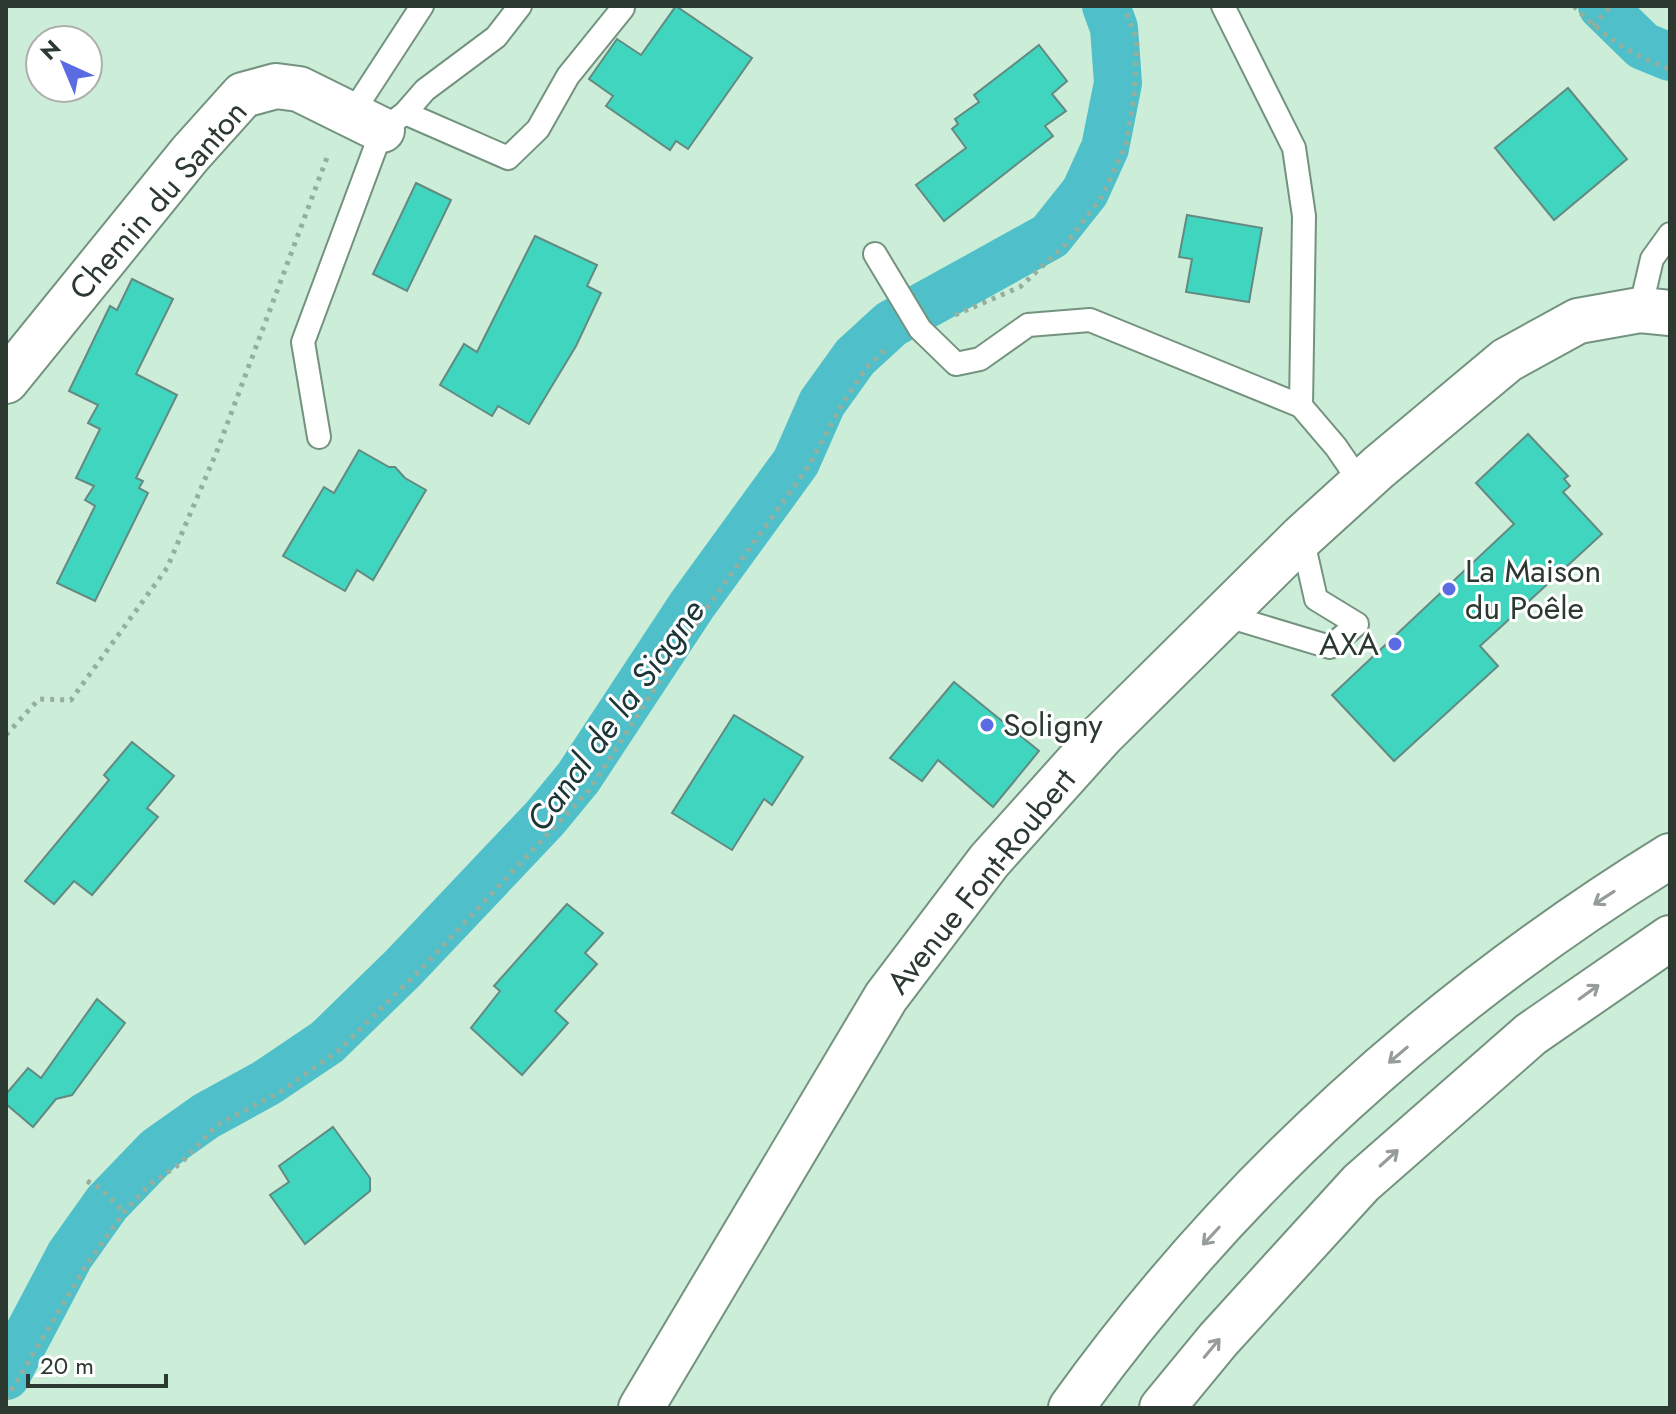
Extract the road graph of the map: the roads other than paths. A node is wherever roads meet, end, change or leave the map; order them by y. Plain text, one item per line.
1 (422, 6) edge
2 (520, 6) edge
3 (1223, 6) edge
4 (623, 8) dead end
5 (379, 119) junction
6 (1670, 234) edge
7 (875, 254) dead end
8 (1655, 311) edge
9 (6, 381) edge
10 (1301, 406) junction
11 (319, 437) dead end
12 (1362, 485) junction
13 (1302, 537) junction
14 (1224, 615) junction
15 (1670, 856) edge
16 (1670, 938) edge
17 (641, 1408) edge
18 (1071, 1408) edge
19 (1162, 1408) edge

1 - 5 lane
2 - 5 lane
3 - 10 lane
4 - 5 lane, Chemin du Santon
5 - 9 main road, Chemin du Santon
5 - 11 lane
6 - 8 lane
7 - 10 lane
8 - 12 main road, Avenue Font-Roubert
10 - 12 lane
12 - 13 main road, Avenue Font-Roubert
13 - 14 main road, Avenue Font-Roubert
13 - 14 lane
14 - 17 main road, Avenue Font-Roubert
15 -> 18 main road
19 -> 16 main road

